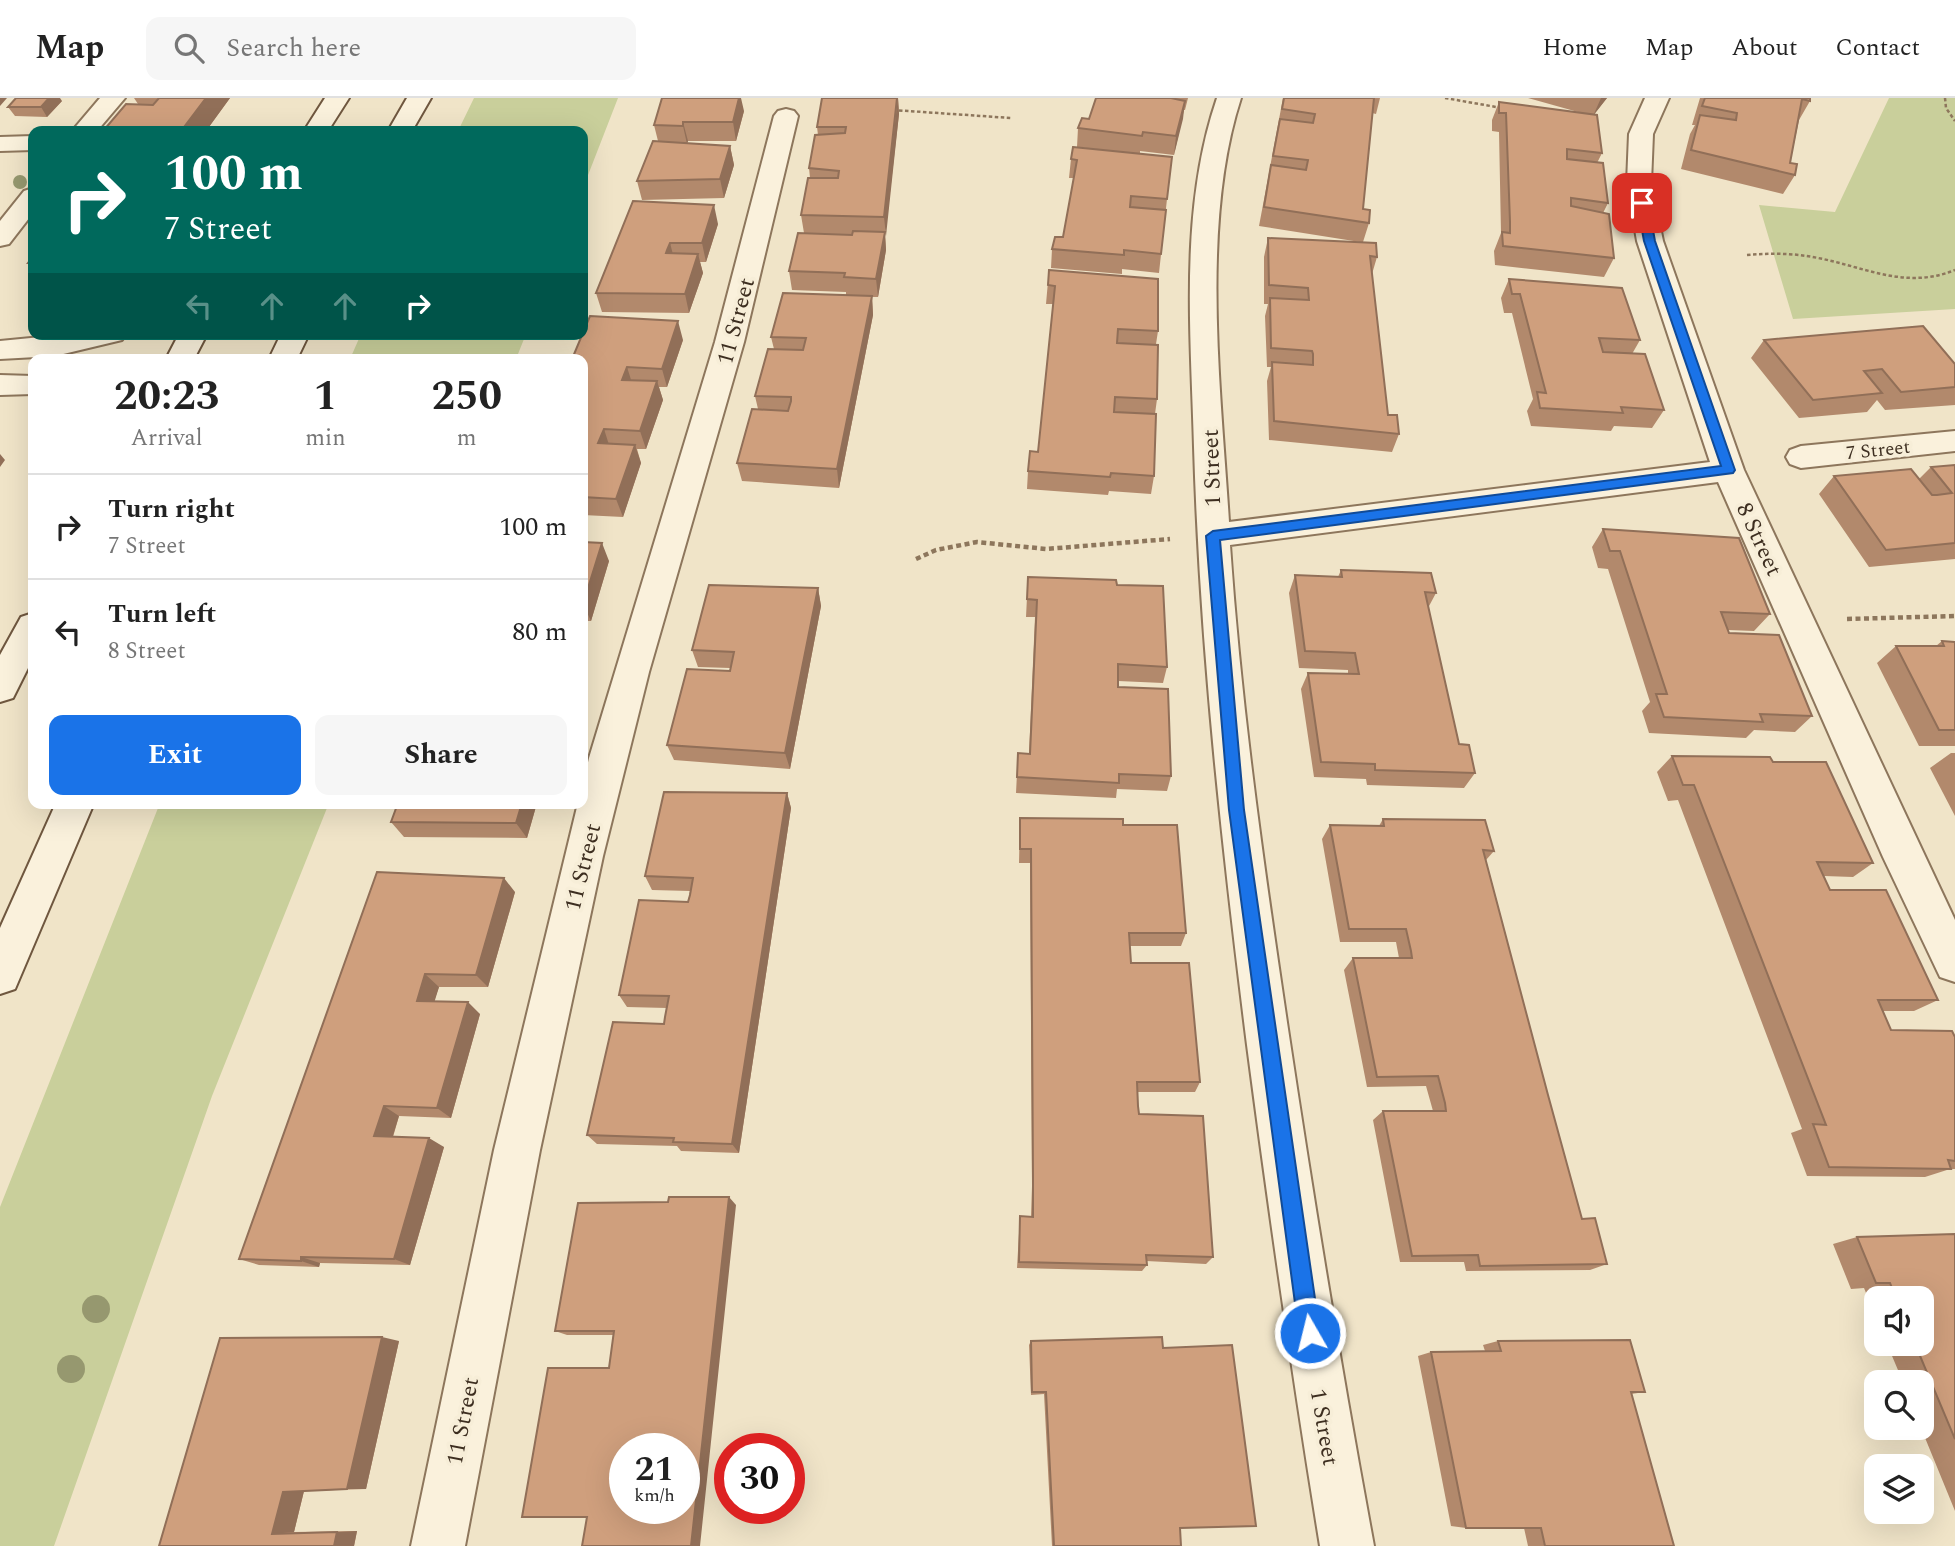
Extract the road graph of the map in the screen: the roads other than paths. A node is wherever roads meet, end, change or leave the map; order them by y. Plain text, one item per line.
1 (113, 98) edge
2 (337, 98) edge
3 (419, 98) edge
4 (1229, 98) edge
5 (1657, 98) edge
6 (786, 116) dead end
7 (88, 126) edge
8 (319, 126) edge
9 (403, 126) edge
10 (0, 144) edge
11 (28, 144) edge
12 (28, 202) edge
13 (0, 238) edge
14 (28, 333) edge
15 (0, 334) edge
16 (85, 342) edge
17 (0, 350) edge
18 (0, 384) edge
19 (28, 385) edge
20 (1955, 442) edge
21 (1801, 457) dead end
22 (1728, 470) junction
23 (1213, 536) junction
24 (28, 635) edge
25 (0, 688) edge
26 (72, 809) edge
27 (1955, 963) edge
28 (0, 975) edge
29 (438, 1546) edge
30 (1347, 1546) edge

1 - 7 street
2 - 8 street
3 - 9 street
4 - 23 street, 1 Street
5 - 22 street, 8 Street
6 - 29 street, 11 Street
10 - 11 street
12 - 13 street
14 - 15 street
16 - 17 street
18 - 19 street
20 - 21 street, 7 Street
22 - 23 street
22 - 27 street, 8 Street
23 - 30 street, 1 Street
24 - 25 street
26 - 28 street

